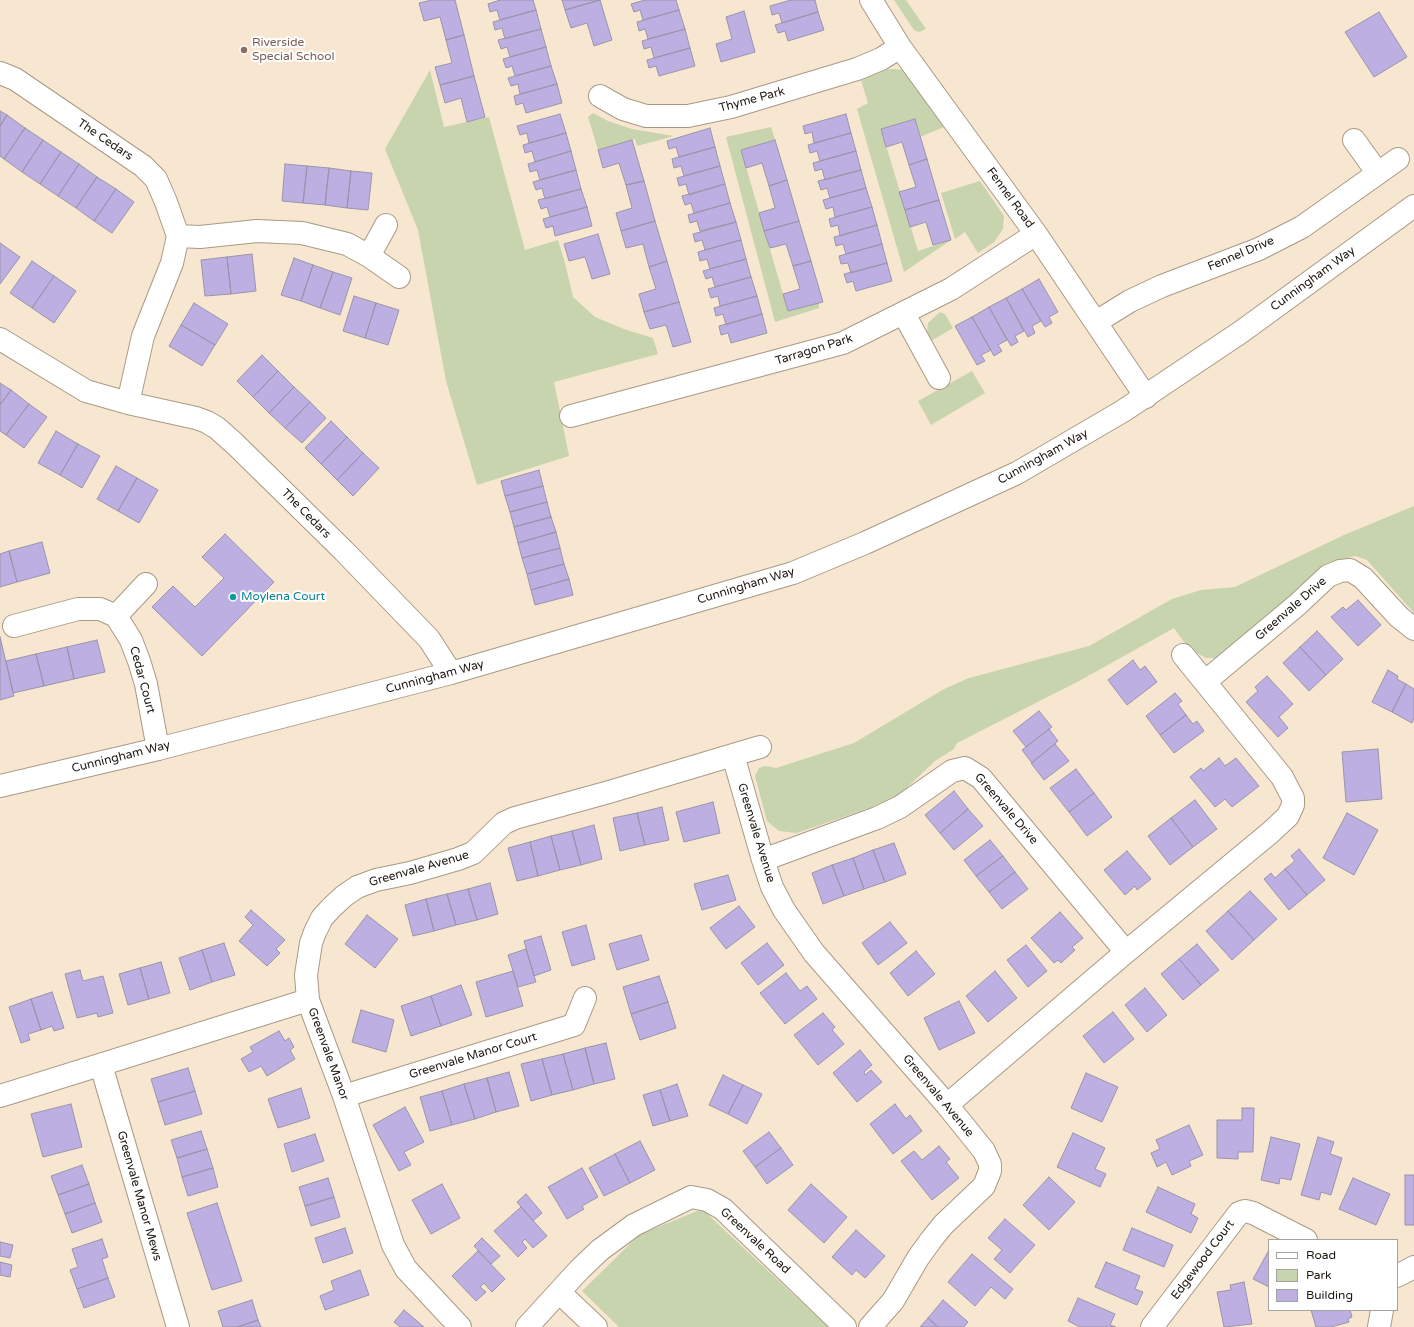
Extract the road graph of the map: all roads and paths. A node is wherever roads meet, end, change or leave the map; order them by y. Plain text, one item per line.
1 (871, 0) edge
2 (900, 46) junction
3 (0, 73) edge
4 (600, 96) dead end
5 (1354, 140) dead end
6 (1398, 159) dead end
7 (1377, 172) junction
8 (1414, 206) edge
9 (386, 225) dead end
10 (1036, 234) junction
11 (178, 236) junction
12 (368, 256) junction
13 (399, 277) dead end
14 (904, 314) junction
15 (1096, 322) junction
16 (0, 339) edge
17 (939, 378) dead end
18 (1146, 397) junction
19 (128, 403) junction
20 (571, 416) dead end
21 (146, 584) dead end
22 (116, 616) junction
23 (14, 626) dead end
24 (1414, 629) edge
25 (1183, 655) dead end
26 (451, 673) junction
27 (1206, 681) junction
28 (760, 747) dead end
29 (158, 749) junction
30 (733, 755) junction
31 (0, 786) edge
32 (763, 860) junction
33 (1126, 952) junction
34 (585, 998) dead end
35 (308, 1000) junction
36 (101, 1065) junction
37 (0, 1096) edge
38 (344, 1096) junction
39 (947, 1105) junction
40 (1304, 1239) edge
41 (1414, 1267) edge
42 (1398, 1275) edge
43 (559, 1292) junction
44 (1382, 1311) edge
45 (178, 1327) edge
46 (460, 1327) edge
47 (527, 1327) edge
48 (596, 1327) edge
49 (845, 1327) edge
50 (870, 1327) edge
51 (1152, 1327) edge
52 (1379, 1327) edge

1 - 2 street, Fennel Road
2 - 4 street, Thyme Park
2 - 10 street, Fennel Road
3 - 11 street, The Cedars
5 - 7 street
6 - 7 street, Fennel Drive
7 - 15 street, Fennel Drive
8 - 18 street, Cunningham Way
9 - 12 street
10 - 14 street, Tarragon Park
10 - 15 street, Fennel Road
11 - 12 street
11 - 19 street
12 - 13 street
14 - 17 street
14 - 20 street, Tarragon Park
15 - 18 street, Fennel Road
16 - 19 street, The Cedars
18 - 26 street, Cunningham Way
19 - 26 street, The Cedars
21 - 22 street
22 - 23 street
22 - 29 street, Cedar Court
24 - 27 street, Greenvale Drive
25 - 27 street
26 - 29 street, Cunningham Way
27 - 33 street
28 - 30 street
29 - 31 street, Cunningham Way
30 - 32 street, Greenvale Avenue
30 - 35 street, Greenvale Avenue
32 - 33 street, Greenvale Drive
32 - 39 street, Greenvale Avenue
33 - 39 street
34 - 38 street, Greenvale Manor Court
35 - 36 street, Greenvale Manor
35 - 38 street, Greenvale Manor
36 - 37 street, Greenvale Manor
36 - 45 street, Greenvale Manor Mews
38 - 46 street, Greenvale Manor
39 - 50 street, Greenvale Avenue
40 - 51 street, Edgewood Court
41 - 42 street
43 - 47 street, Greenvale Road
43 - 48 street
43 - 49 street, Greenvale Road
44 - 52 street

